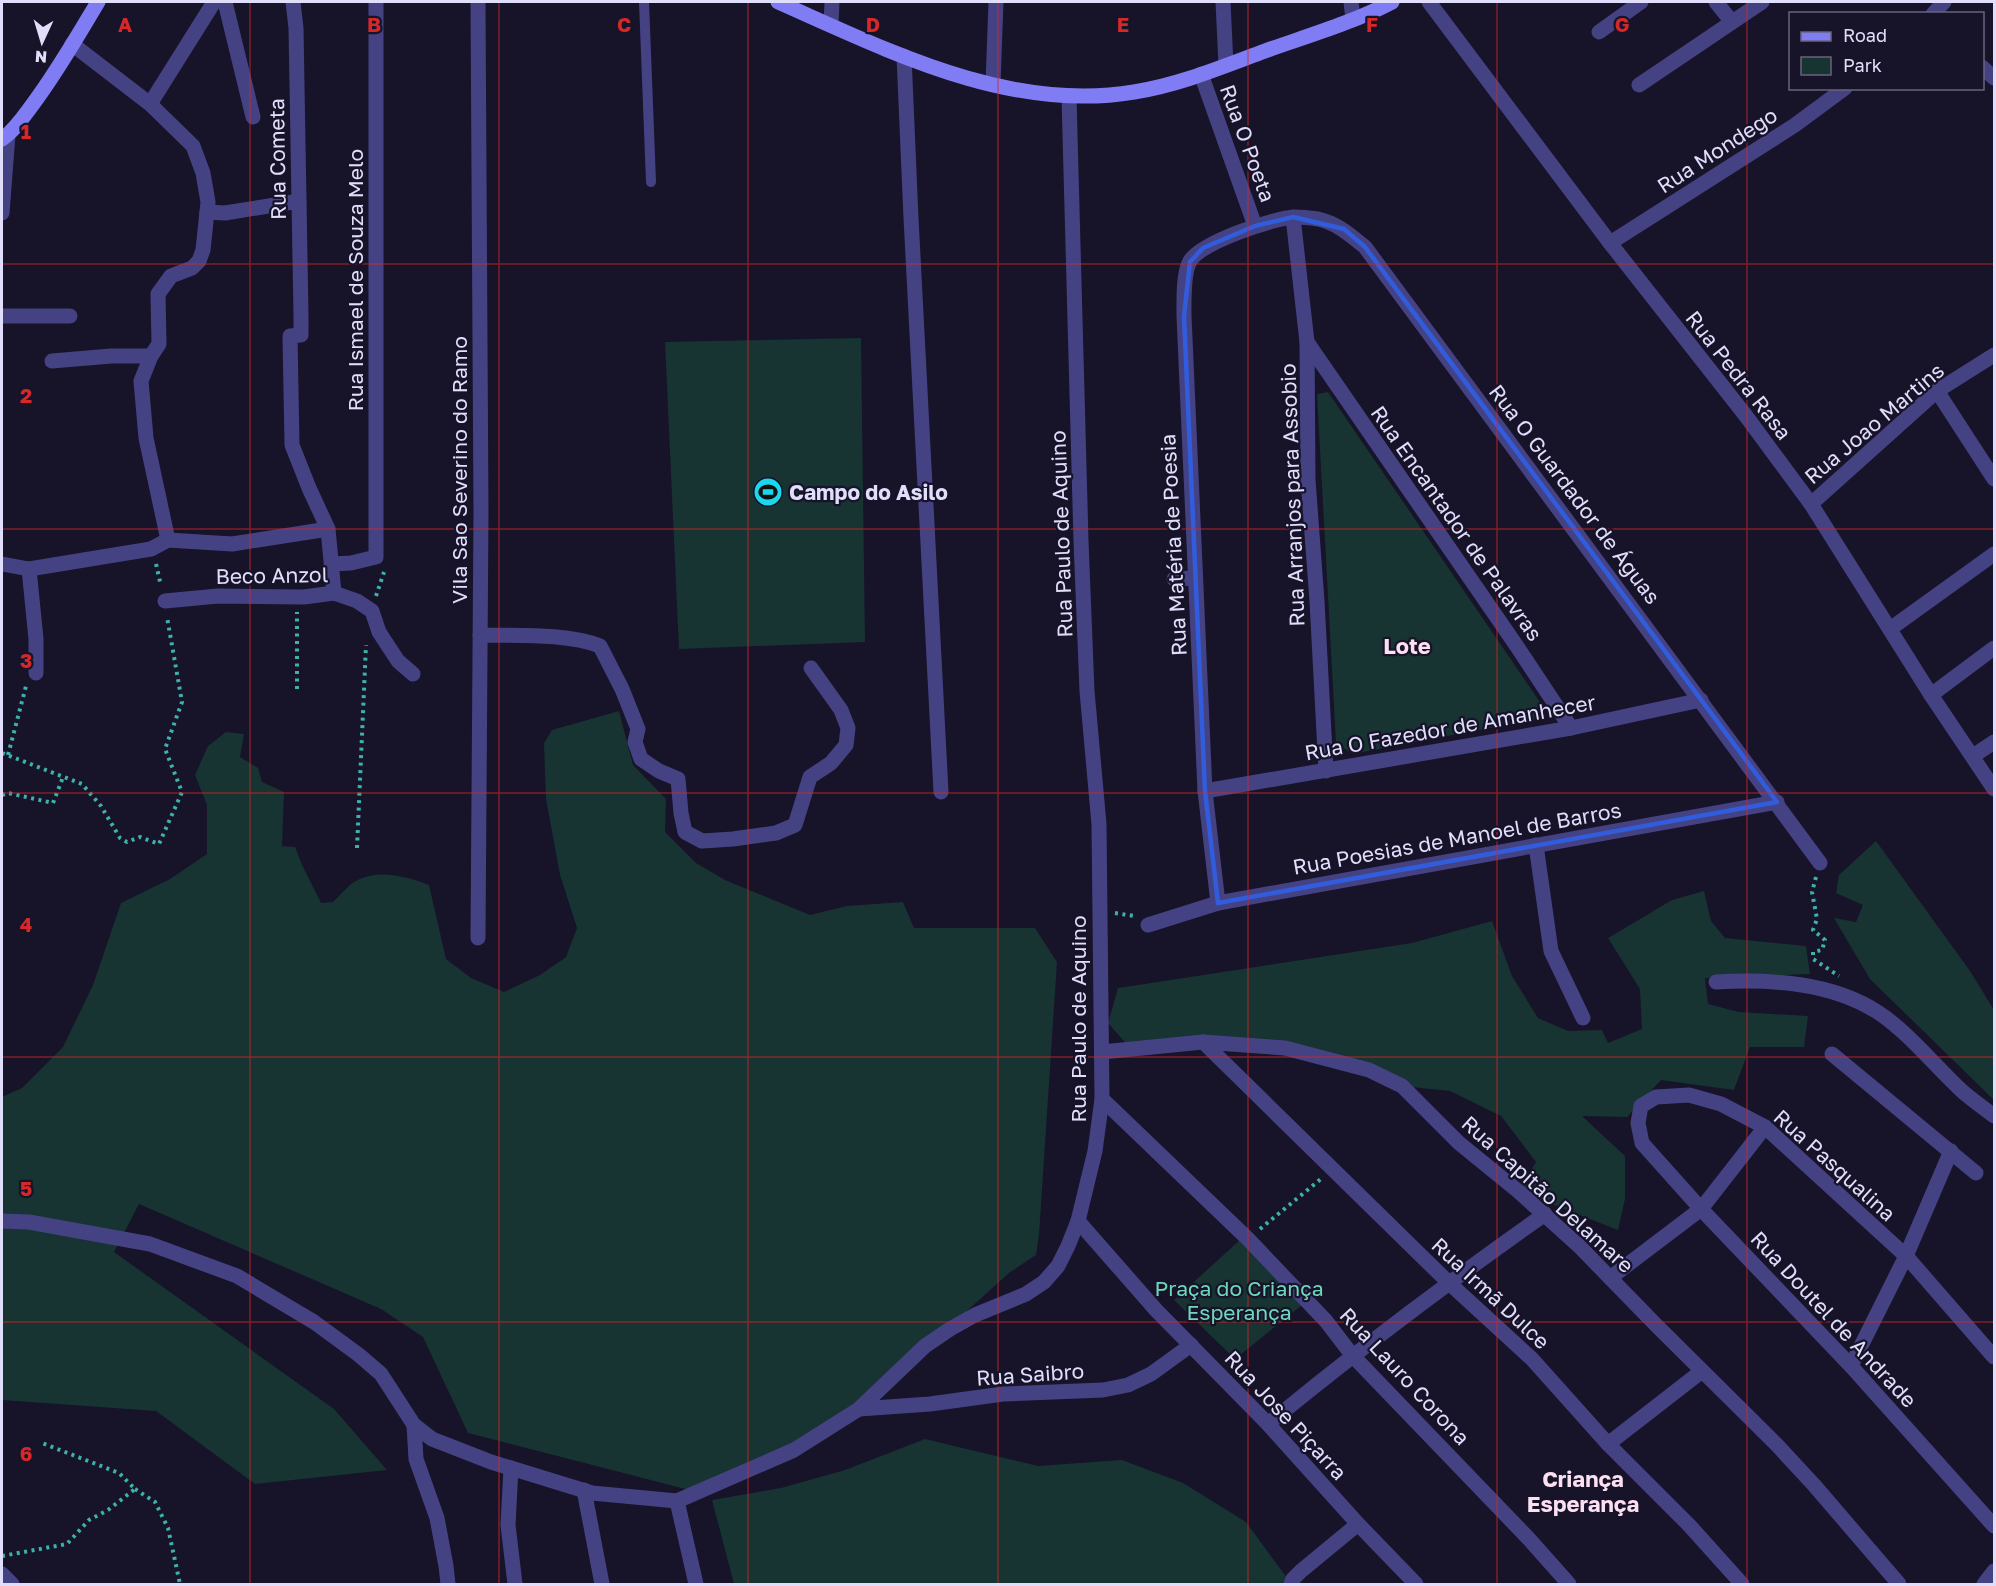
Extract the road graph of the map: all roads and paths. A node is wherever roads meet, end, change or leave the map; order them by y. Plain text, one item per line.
1 (98, 2) edge
2 (214, 2) edge
3 (225, 2) edge
4 (293, 2) edge
5 (376, 2) edge
6 (478, 2) edge
7 (644, 2) edge
8 (778, 2) edge
9 (832, 2) edge
10 (996, 2) edge
11 (1223, 2) edge
12 (1351, 2) edge
13 (1392, 2) edge
14 (1429, 2) edge
15 (1641, 2) edge
16 (1716, 2) edge
17 (1762, 2) edge
18 (1353, 19) junction
19 (1732, 22) junction
20 (831, 25) junction
21 (1599, 32) dead end
22 (72, 44) junction
23 (904, 56) junction
24 (1226, 65) junction
25 (1201, 75) junction
26 (993, 84) junction
27 (1639, 84) dead end
28 (1842, 90) edge
29 (1070, 97) junction
30 (150, 104) junction
31 (254, 117) dead end
32 (5, 137) edge
33 (651, 182) dead end
34 (299, 201) junction
35 (207, 212) junction
36 (2, 213) edge
37 (1293, 217) junction
38 (1255, 226) junction
39 (1610, 243) junction
40 (2, 316) edge
41 (70, 316) dead end
42 (1307, 342) junction
43 (1995, 355) edge
44 (151, 356) junction
45 (52, 361) dead end
46 (1937, 392) junction
47 (1995, 479) edge
48 (1812, 504) junction
49 (328, 529) junction
50 (168, 540) junction
51 (151, 549) junction
52 (1995, 554) edge
53 (376, 557) junction
54 (2, 564) edge
55 (332, 564) junction
56 (29, 568) junction
57 (1195, 578) junction
58 (1174, 579) dead end
59 (334, 593) junction
60 (297, 597) junction
61 (165, 601) junction
62 (372, 612) junction
63 (1890, 629) junction
64 (480, 635) junction
65 (366, 645) dead end
66 (1995, 648) edge
67 (811, 668) dead end
68 (36, 673) joint
69 (413, 674) dead end
70 (297, 689) dead end
71 (1931, 695) junction
72 (1701, 700) junction
73 (1572, 728) junction
74 (1995, 742) edge
75 (2, 753) edge
76 (8, 755) junction
77 (1972, 756) junction
78 (1326, 771) junction
79 (63, 777) junction
80 (1995, 789) edge
81 (1205, 791) junction
82 (941, 792) dead end
83 (2, 795) edge
84 (1777, 802) junction
85 (1536, 845) junction
86 (357, 848) dead end
87 (1820, 863) joint
88 (1218, 903) junction
89 (1099, 913) junction
90 (1148, 925) joint
91 (478, 938) dead end
92 (1842, 977) dead end
93 (1716, 982) dead end
94 (1583, 1018) dead end
95 (1203, 1042) junction
96 (1102, 1052) junction
97 (1832, 1054) dead end
98 (1102, 1099) junction
99 (1995, 1116) edge
100 (1765, 1127) junction
101 (1642, 1143) joint
102 (1951, 1151) junction
103 (1333, 1169) junction
104 (1976, 1173) dead end
105 (1701, 1209) junction
106 (1545, 1215) junction
107 (2, 1221) edge
108 (1078, 1221) junction
109 (1248, 1239) junction
110 (1906, 1256) junction
111 (1610, 1278) junction
112 (1448, 1282) junction
113 (1191, 1344) junction
114 (1352, 1355) junction
115 (1995, 1357) edge
116 (1851, 1366) junction
117 (1702, 1371) junction
118 (859, 1410) junction
119 (1268, 1424) junction
120 (414, 1425) junction
121 (42, 1443) dead end
122 (1608, 1444) junction
123 (511, 1468) junction
124 (135, 1489) junction
125 (584, 1490) junction
126 (677, 1501) junction
127 (1358, 1524) junction
128 (1995, 1526) edge
129 (2, 1557) edge
130 (1995, 1571) edge
131 (2, 1574) edge
132 (12, 1584) edge
133 (180, 1584) edge
134 (448, 1584) edge
135 (515, 1584) edge
136 (602, 1584) edge
137 (696, 1584) edge
138 (1291, 1584) edge
139 (1416, 1584) edge
140 (1569, 1584) edge
141 (1742, 1584) edge
142 (1899, 1584) edge
143 (1984, 1584) edge

1 - 22 main road
2 - 30 street
3 - 31 street
4 - 34 street, Rua Cometa
5 - 53 street, Rua Ismael de Souza Melo
6 - 64 street, Vila Sao Severino do Ramo
7 - 33 lane
8 - 20 main road
9 - 20 street
10 - 26 street
11 - 24 street
12 - 18 street
13 - 18 main road
14 - 39 street, Rua Pedra Rasa
15 - 21 street
16 - 19 street
17 - 19 street
18 - 24 main road
19 - 27 street
20 - 23 main road
22 - 30 street
22 - 32 main road
23 - 26 main road
23 - 82 street
24 - 25 main road
25 - 29 main road
25 - 38 street, Rua O Poeta
26 - 29 main road
28 - 39 street, Rua Mondego
29 - 89 street, Rua Paulo de Aquino
30 - 35 street
32 - 36 street
34 - 35 street
34 - 49 street, Rua Cometa
35 - 44 street
37 - 38 street, Rua O Guardador de Águas
37 - 42 street, Rua Arranjos para Assobio
37 - 72 street, Rua O Guardador de Águas
38 - 57 street, Rua Matéria de Poesia
39 - 48 street, Rua Pedra Rasa
40 - 41 street
42 - 73 street, Rua Encantador de Palavras
42 - 78 street, Rua Arranjos para Assobio
43 - 46 street, Rua Joao Martins
44 - 45 street
44 - 50 street
46 - 47 street
46 - 48 street, Rua Joao Martins
48 - 63 street, Rua Pedra Rasa
49 - 50 street
49 - 55 street
50 - 51 street
51 - 56 street
51 - 61 path
52 - 63 street
53 - 55 street
53 - 62 path
54 - 56 street
55 - 59 street
56 - 68 street
57 - 58 street
57 - 81 street, Rua Matéria de Poesia
59 - 60 street, Beco Anzol
59 - 62 street, Beco Anzol
60 - 61 street, Beco Anzol
60 - 70 path
61 - 79 path
62 - 69 street
63 - 71 street, Rua Pedra Rasa
64 - 67 street
64 - 91 street, Vila Sao Severino do Ramo
65 - 86 path
66 - 71 street
68 - 76 path
71 - 77 street, Rua Pedra Rasa
72 - 73 street, Rua O Fazedor de Amanhecer
72 - 84 street, Rua O Guardador de Águas
73 - 78 street, Rua O Fazedor de Amanhecer
74 - 77 street
75 - 76 path
76 - 79 path
77 - 80 street, Rua Pedra Rasa
78 - 81 street, Rua O Fazedor de Amanhecer
79 - 83 path
81 - 88 street, Rua Matéria de Poesia
84 - 85 street, Rua Poesias de Manoel de Barros
84 - 87 street, Rua O Guardador de Águas
85 - 88 street, Rua Poesias de Manoel de Barros
85 - 94 street
87 - 92 path
88 - 90 street, Rua Poesias de Manoel de Barros
89 - 90 path
89 - 96 street, Rua Paulo de Aquino
93 - 99 street
95 - 96 street, Rua Capitão Delamare
95 - 103 street, Rua Irmã Dulce
95 - 106 street, Rua Capitão Delamare
96 - 98 street, Rua Paulo de Aquino
97 - 102 street
98 - 108 street, Rua Paulo de Aquino
98 - 109 street, Rua Lauro Corona
100 - 101 street, Rua Pasqualina
100 - 105 street
100 - 110 street, Rua Pasqualina
101 - 105 street, Rua Doutel de Andrade
102 - 104 street
102 - 110 street
103 - 109 path
103 - 112 street, Rua Irmã Dulce
105 - 111 street
105 - 116 street, Rua Doutel de Andrade
106 - 111 street, Rua Capitão Delamare
106 - 112 street
107 - 120 street, Rua Paulo de Aquino
108 - 113 street, Rua Jose Piçarra
108 - 118 street, Rua Paulo de Aquino
109 - 114 street, Rua Lauro Corona
110 - 115 street, Rua Pasqualina
110 - 116 street
111 - 117 street, Rua Capitão Delamare
112 - 114 street
112 - 122 street, Rua Irmã Dulce
113 - 118 street, Rua Saibro
113 - 119 street, Rua Jose Piçarra
114 - 119 street
114 - 140 street, Rua Lauro Corona
116 - 128 street, Rua Doutel de Andrade
117 - 122 street
117 - 142 street, Rua Capitão Delamare
118 - 126 street, Rua Paulo de Aquino
119 - 127 street, Rua Jose Piçarra
120 - 123 street, Rua Paulo de Aquino
120 - 134 street
121 - 124 path
122 - 141 street, Rua Irmã Dulce
123 - 125 street, Rua Paulo de Aquino
123 - 135 street
124 - 129 path
124 - 133 path
125 - 126 street, Rua Paulo de Aquino
125 - 136 street
126 - 137 street
127 - 138 street
127 - 139 street, Rua Jose Piçarra
130 - 143 street
131 - 132 street

